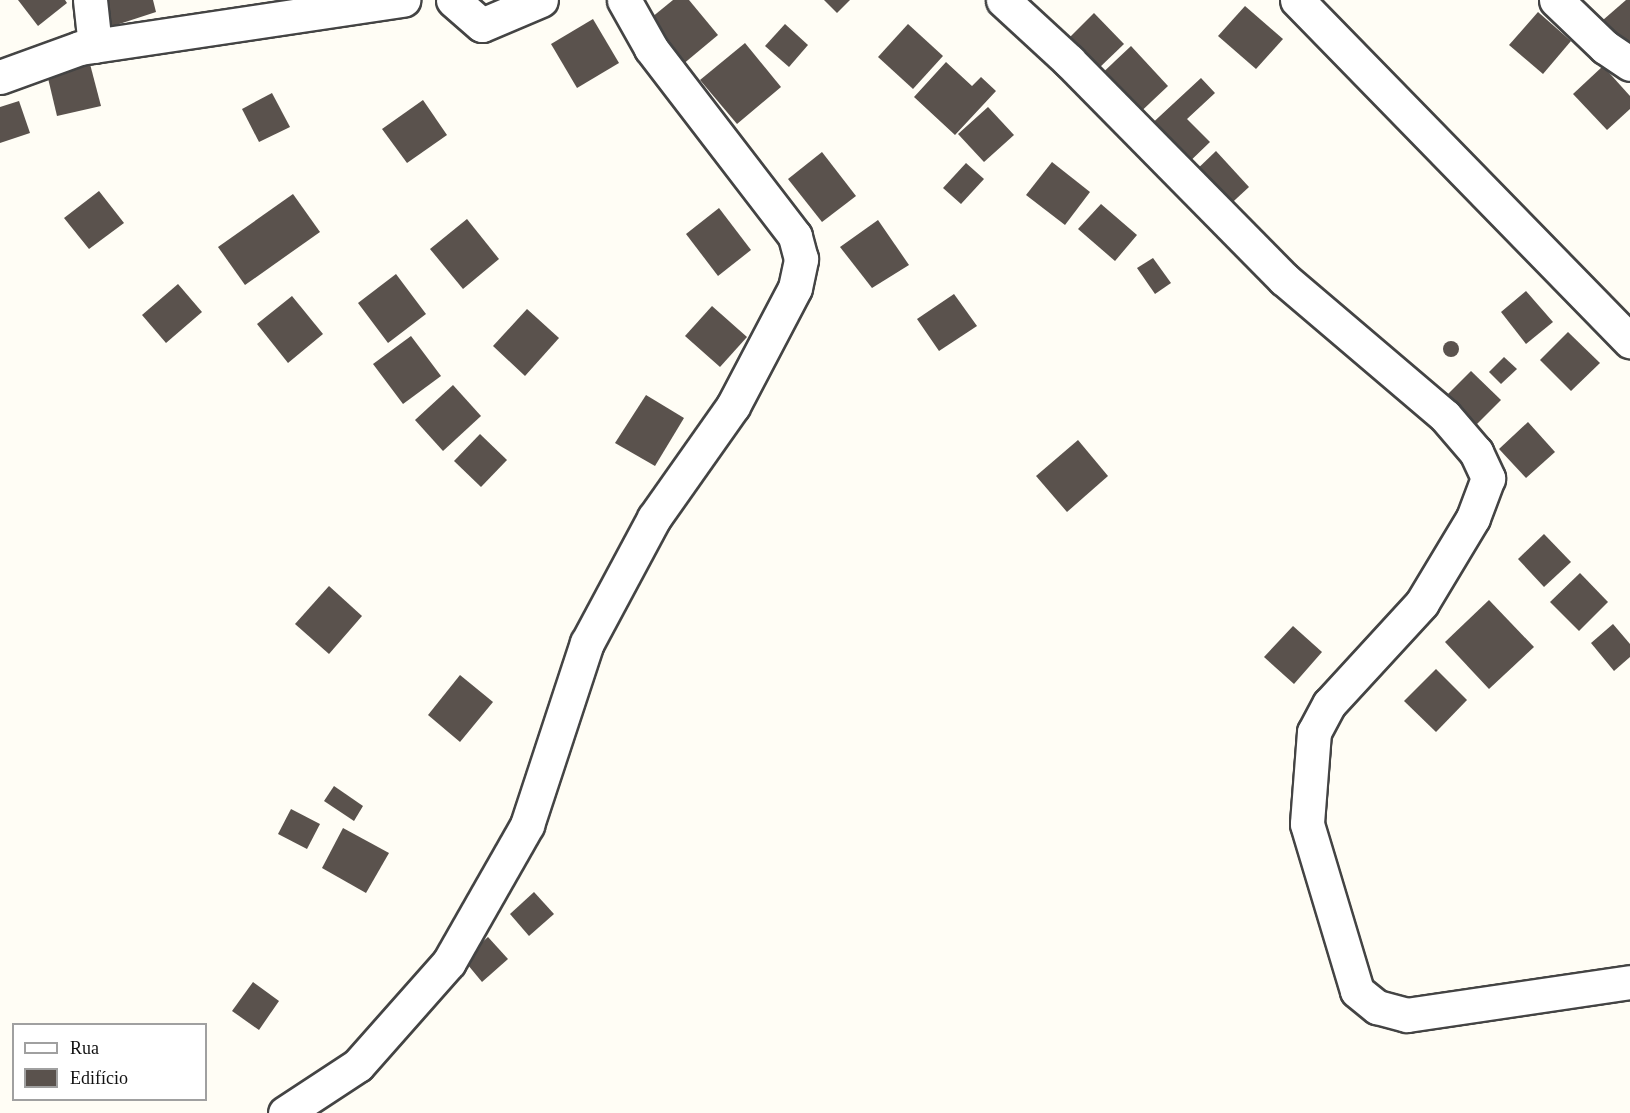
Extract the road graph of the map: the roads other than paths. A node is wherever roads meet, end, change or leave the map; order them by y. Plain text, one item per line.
1 (90, 0) edge
2 (403, 0) edge
3 (453, 0) edge
4 (541, 0) edge
5 (624, 0) edge
6 (1003, 0) edge
7 (1298, 0) edge
8 (1556, 0) edge
9 (95, 46) junction
10 (1630, 64) edge
11 (0, 77) edge
12 (1630, 341) edge
13 (1630, 982) edge
14 (285, 1113) edge

1 - 9 street
2 - 9 street
3 - 4 street
5 - 14 street
6 - 13 street
7 - 12 street
8 - 10 street
9 - 11 street

